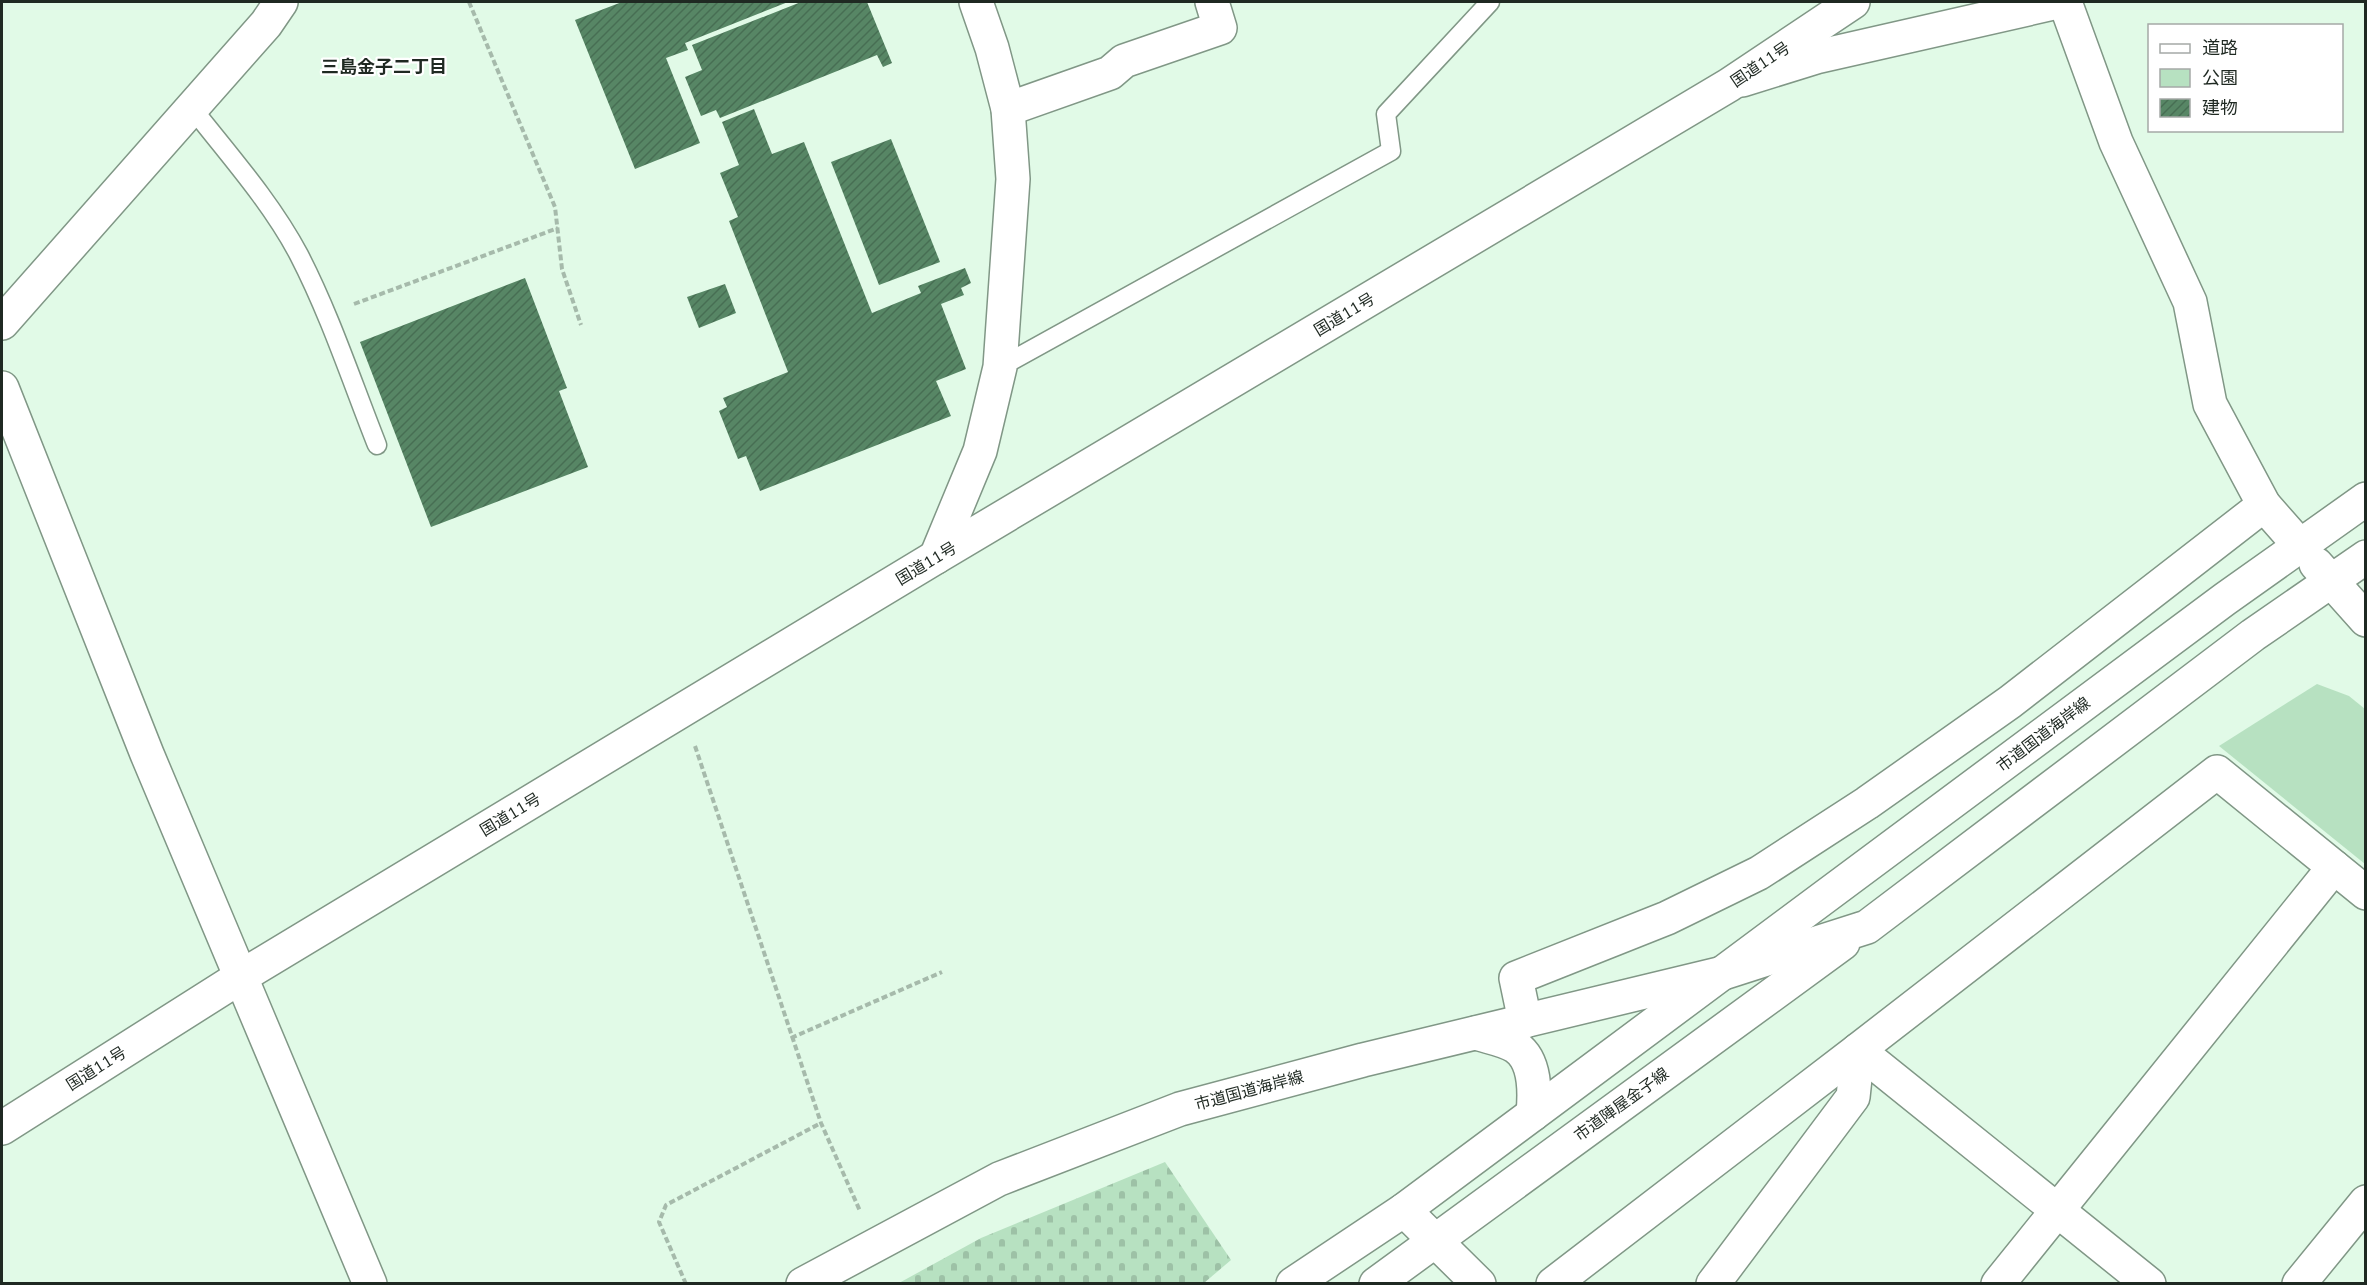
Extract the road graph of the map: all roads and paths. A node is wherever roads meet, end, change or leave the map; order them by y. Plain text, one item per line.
1 (281, 2) edge
2 (469, 2) edge
3 (976, 2) edge
4 (1212, 2) edge
5 (1490, 2) edge
6 (1853, 2) edge
7 (2058, 2) edge
8 (2065, 2) edge
9 (1729, 85) junction
10 (192, 108) junction
11 (1008, 109) junction
12 (558, 228) junction
13 (325, 314) junction
14 (2, 323) edge
15 (581, 325) dead end
16 (1000, 367) junction
17 (2, 388) edge
18 (377, 445) dead end
19 (2366, 499) edge
20 (2264, 505) junction
21 (2301, 547) junction
22 (936, 557) junction
23 (2366, 557) edge
24 (2331, 581) junction
25 (2366, 620) edge
26 (683, 710) junction
27 (2334, 867) junction
28 (2366, 893) edge
29 (1867, 927) junction
30 (942, 972) dead end
31 (1723, 973) junction
32 (242, 976) junction
33 (1525, 1021) junction
34 (1476, 1033) junction
35 (791, 1038) junction
36 (1858, 1050) junction
37 (1533, 1114) junction
38 (821, 1123) junction
39 (2, 1128) edge
40 (2366, 1202) edge
41 (2058, 1209) junction
42 (1404, 1210) junction
43 (1435, 1242) junction
44 (874, 1245) junction
45 (370, 1284) edge
46 (686, 1284) edge
47 (803, 1284) edge
48 (1293, 1284) edge
49 (1376, 1284) edge
50 (1479, 1284) edge
51 (1553, 1284) edge
52 (1713, 1284) edge
53 (1998, 1284) edge
54 (2150, 1284) edge
55 (2299, 1284) edge

1 - 10 main road
2 - 12 path
3 - 11 main road
4 - 11 main road
5 - 16 lane
6 - 9 main road, 国道11号
7 - 9 main road
8 - 20 main road
9 - 22 main road, 国道11号
10 - 13 lane
10 - 14 main road
11 - 16 main road
12 - 13 path
12 - 15 path
13 - 18 lane
16 - 22 main road
17 - 32 main road
19 - 21 main road, 市道国道海岸線
20 - 21 main road
20 - 33 main road
21 - 24 main road
21 - 31 main road, 市道国道海岸線
22 - 26 main road, 国道11号
23 - 24 main road, 市道国道海岸線
24 - 25 main road
24 - 29 main road, 市道国道海岸線
26 - 32 main road, 国道11号
26 - 35 path
27 - 28 main road
27 - 36 main road
27 - 41 main road
29 - 31 main road, 市道国道海岸線
29 - 43 main road, 市道陣屋金子線
30 - 35 path
31 - 33 main road, 市道国道海岸線
31 - 37 main road
32 - 39 main road, 国道11号
32 - 45 main road
33 - 34 main road, 市道国道海岸線
34 - 37 main road
34 - 44 main road, 市道国道海岸線
35 - 38 path
36 - 41 main road
36 - 51 main road
36 - 52 main road
37 - 42 main road
38 - 44 path
38 - 46 path
40 - 55 main road
41 - 53 main road
41 - 54 main road
42 - 43 main road
42 - 48 main road
43 - 49 main road, 市道陣屋金子線
43 - 50 main road
44 - 47 main road, 市道国道海岸線

